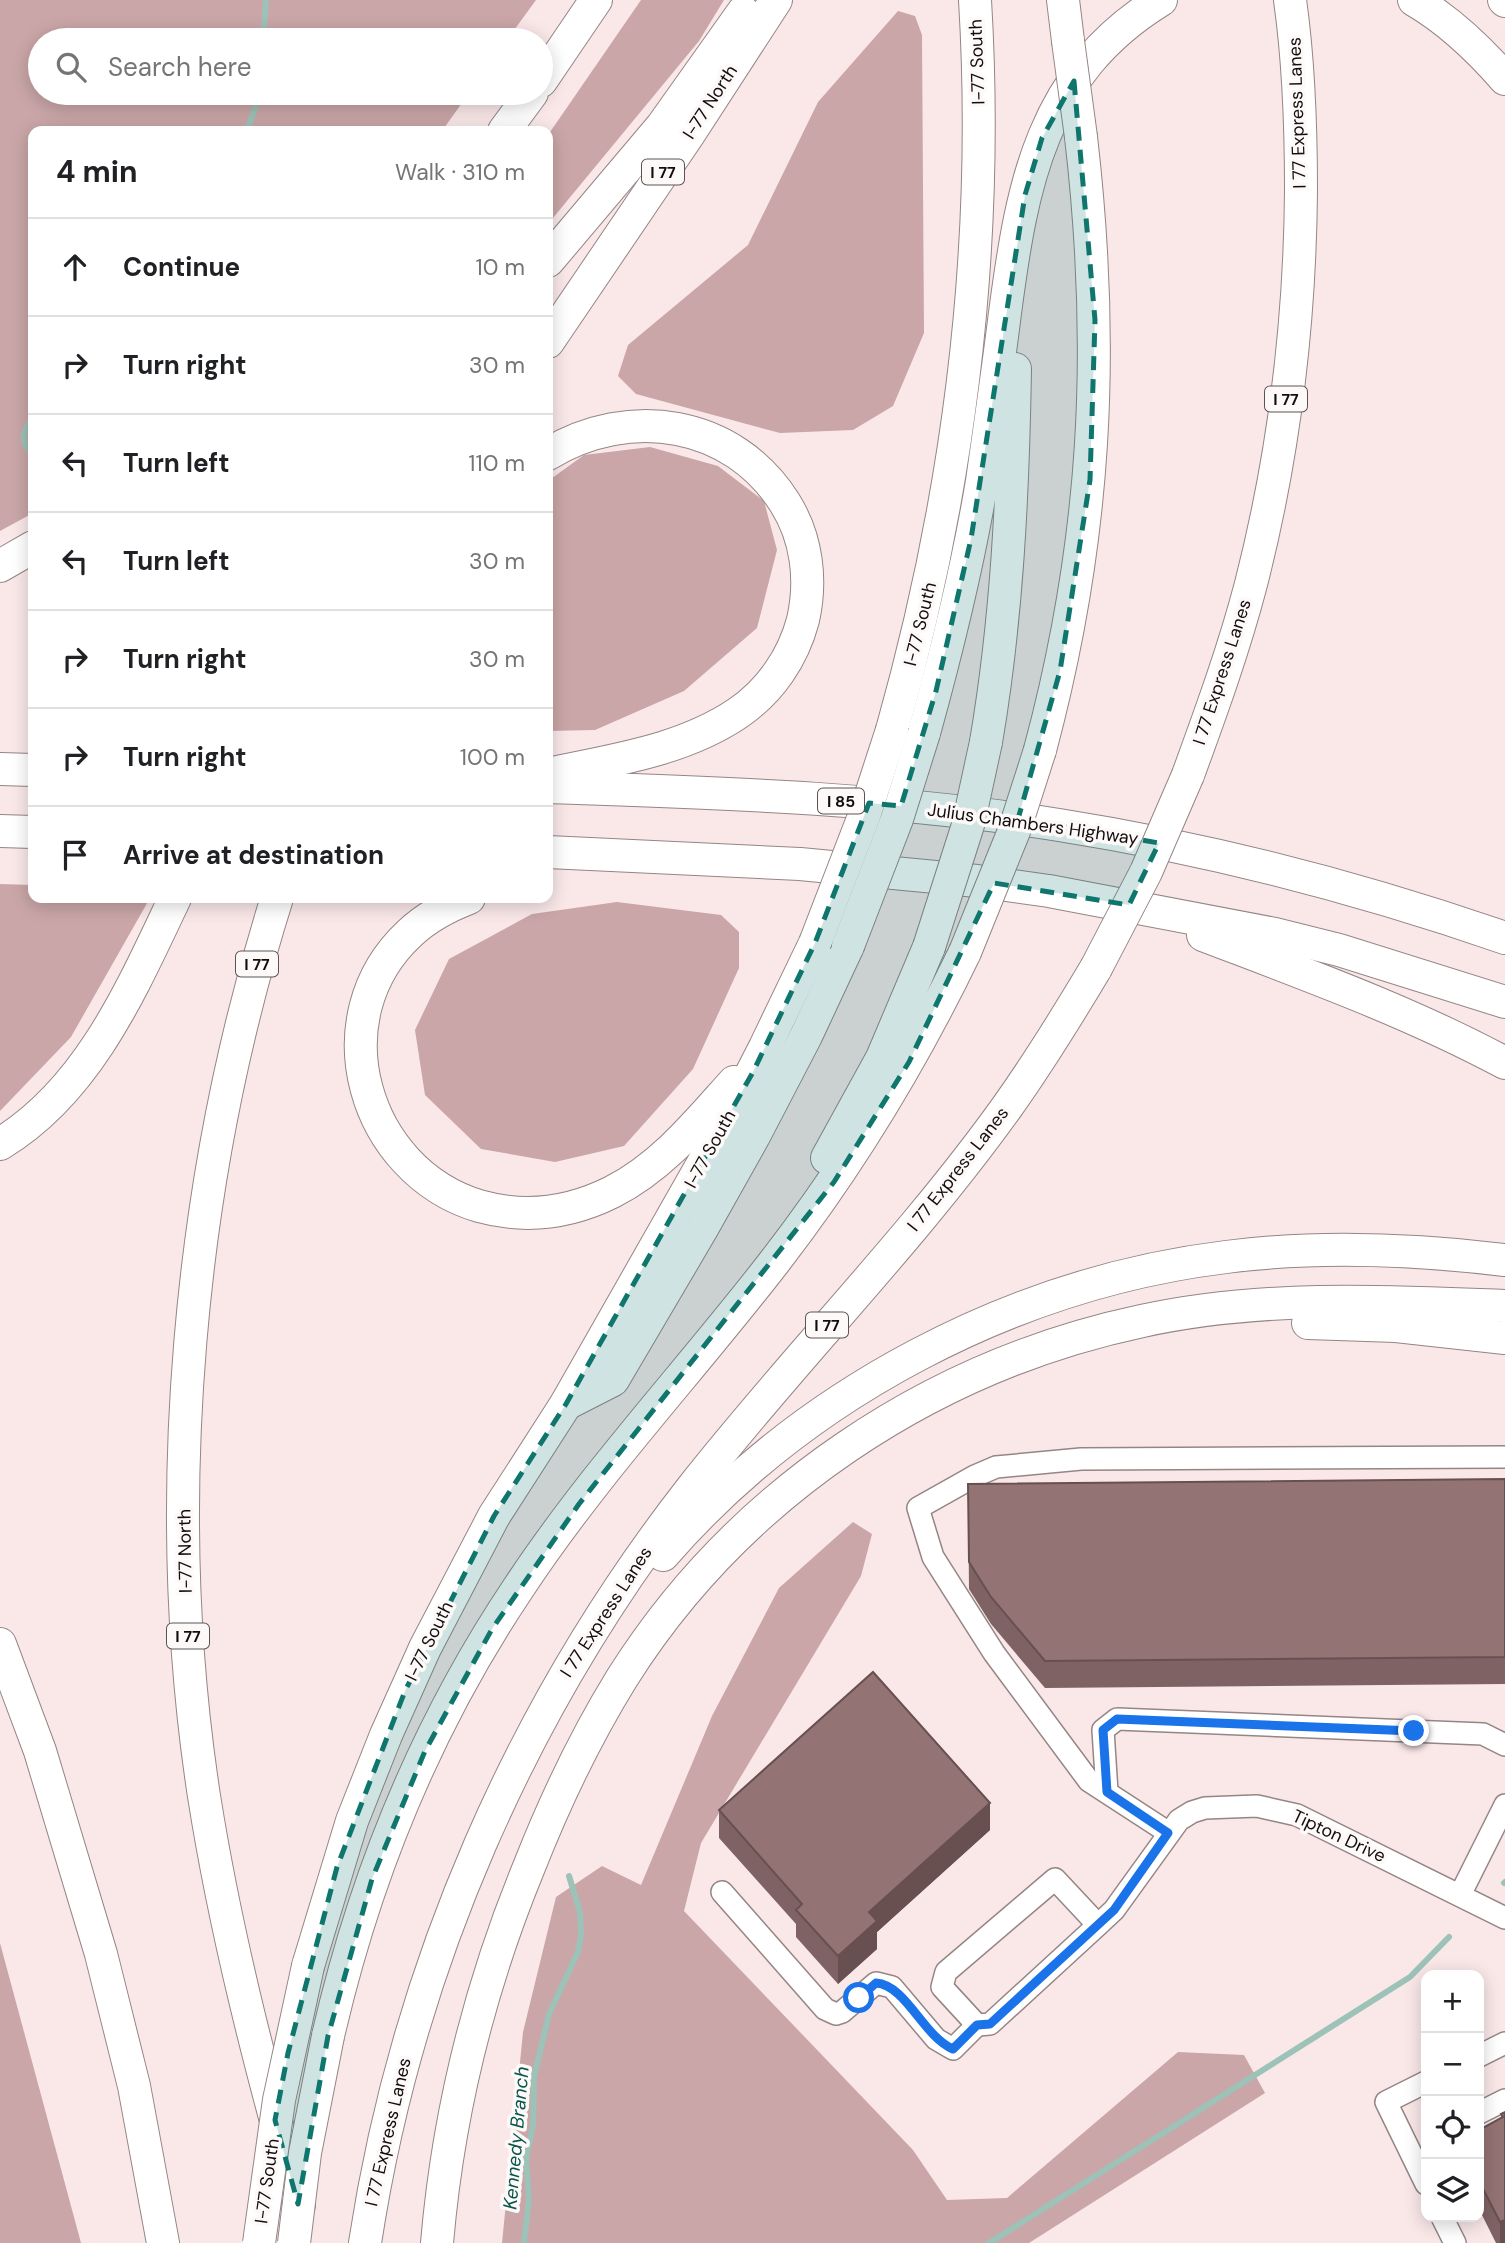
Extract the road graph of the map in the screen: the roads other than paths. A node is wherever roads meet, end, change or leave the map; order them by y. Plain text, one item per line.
1 (596, 0) edge
2 (750, 0) edge
3 (776, 0) edge
4 (975, 0) edge
5 (1063, 0) edge
6 (1161, 0) edge
7 (1414, 0) edge
8 (1291, 5) edge
9 (553, 63) edge
10 (1505, 79) edge
11 (523, 105) edge
12 (508, 126) edge
13 (1017, 228) junction
14 (553, 255) edge
15 (553, 335) edge
16 (553, 451) edge
17 (28, 550) edge
18 (0, 566) edge
19 (0, 769) edge
20 (28, 770) edge
21 (553, 773) edge
22 (553, 787) edge
23 (0, 831) edge
24 (28, 832) edge
25 (553, 852) edge
26 (619, 856) junction
27 (553, 873) edge
28 (172, 903) edge
29 (275, 903) edge
30 (459, 903) edge
31 (1120, 904) junction
32 (1505, 938) edge
33 (1505, 1002) edge
34 (765, 1047) junction
35 (1505, 1063) edge
36 (0, 1144) edge
37 (1505, 1260) edge
38 (739, 1307) junction
39 (1505, 1307) edge
40 (1100, 1331) junction
41 (1505, 1338) edge
42 (566, 1404) junction
43 (1505, 1457) edge
44 (0, 1644) edge
45 (560, 1684) junction
46 (1505, 1745) edge
47 (1107, 1792) junction
48 (1505, 1805) edge
49 (1168, 1833) junction
50 (722, 1892) dead end
51 (1461, 1895) junction
52 (1505, 1918) edge
53 (1098, 1925) junction
54 (977, 2025) junction
55 (1505, 2043) edge
56 (1484, 2054) edge
57 (1421, 2084) edge
58 (1505, 2099) edge
59 (1484, 2110) edge
60 (1417, 2143) edge
61 (1421, 2161) edge
62 (1444, 2222) edge
63 (367, 2231) edge
64 (163, 2243) edge
65 (259, 2243) edge
66 (294, 2243) edge
67 (309, 2243) edge
68 (437, 2243) edge
69 (1455, 2243) edge

1 - 9 highway
2 - 14 highway
3 - 15 highway, I-77 North / I 77
4 - 34 highway, I-77 South, bridge
5 - 38 highway, bridge
6 - 13 highway
7 - 10 highway
8 - 45 highway, I 77 Express Lanes / I 77, bridge
11 - 12 highway
13 - 38 highway, bridge
13 - 42 highway, bridge
16 - 21 highway
17 - 18 highway
19 - 20 highway
22 - 32 highway, Julius Chambers Highway / I 85
23 - 24 highway
25 - 26 highway
26 - 27 highway
26 - 31 highway
28 - 36 highway
29 - 67 highway, I-77 North / I 77
30 - 34 highway
31 - 33 highway
31 - 35 highway
34 - 42 highway, I-77 South
37 - 45 highway
38 - 66 highway, bridge
39 - 40 highway
40 - 41 highway
40 - 68 highway
42 - 65 highway, I-77 South, bridge
43 - 47 street
44 - 64 highway
45 - 63 highway, I 77 Express Lanes / I 77
46 - 47 street
47 - 49 street
48 - 51 street
49 - 51 street, Tipton Drive
49 - 53 street, Tipton Drive
50 - 54 street, Tipton Drive
51 - 52 street, Tipton Drive
53 - 54 street, Tipton Drive
53 - 54 street
55 - 56 street
57 - 60 street
58 - 59 street
60 - 61 street
62 - 69 street

